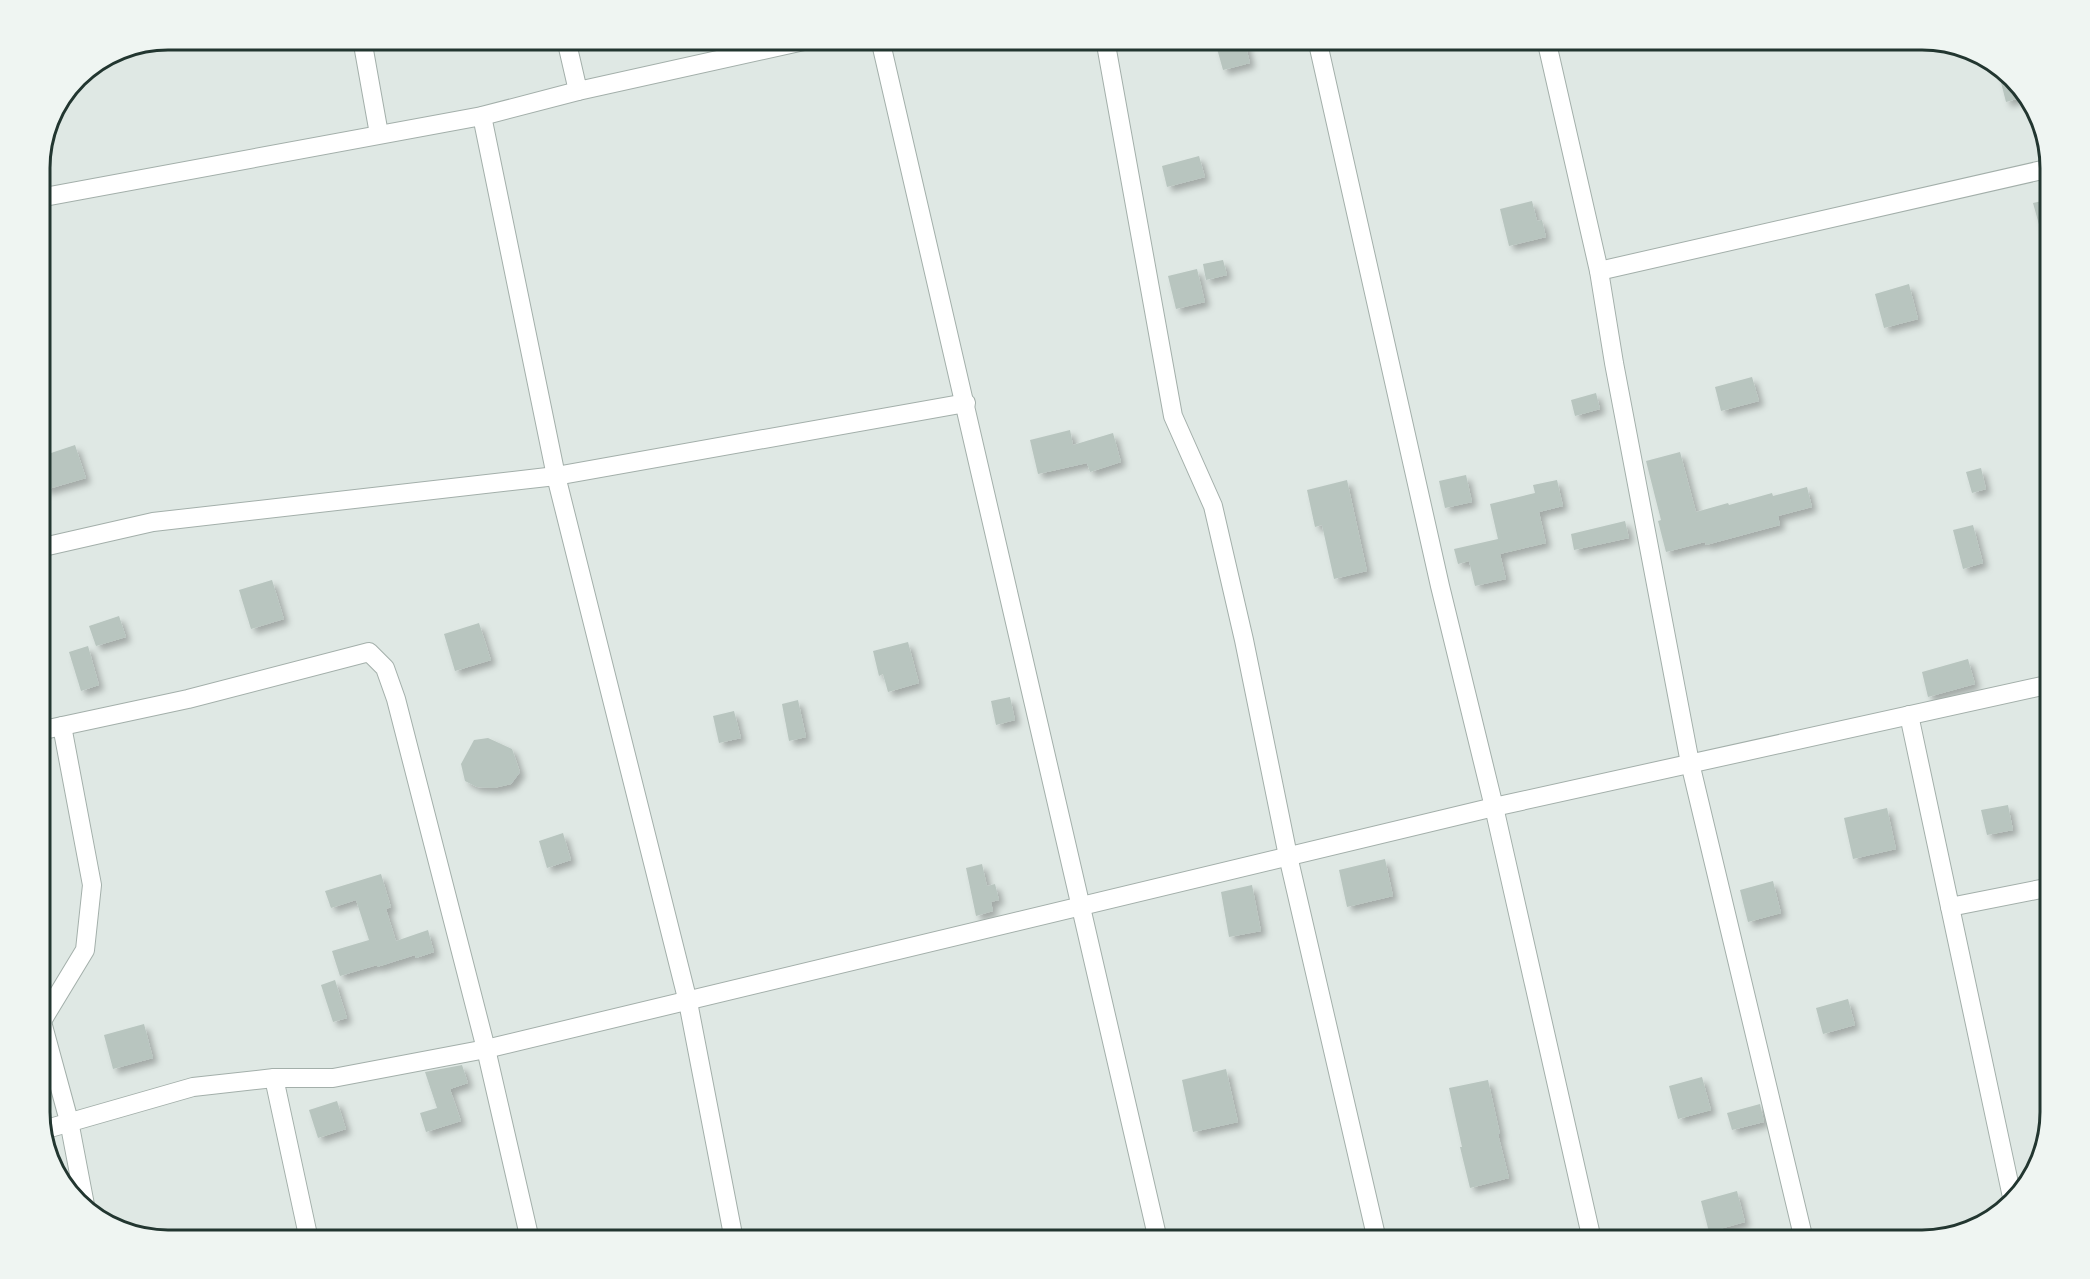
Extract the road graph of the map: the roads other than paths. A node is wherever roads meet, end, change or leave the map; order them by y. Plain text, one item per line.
1 (364, 50) edge
2 (569, 50) edge
3 (763, 50) edge
4 (883, 50) edge
5 (1107, 50) edge
6 (1319, 50) edge
7 (1549, 50) edge
8 (578, 91) junction
9 (482, 116) junction
10 (379, 134) junction
11 (2040, 171) edge
12 (50, 196) edge
13 (1599, 271) junction
14 (966, 403) junction
15 (556, 476) junction
16 (50, 545) edge
17 (2040, 686) edge
18 (1909, 715) junction
19 (62, 726) junction
20 (50, 729) edge
21 (1690, 763) junction
22 (1494, 807) junction
23 (1288, 856) junction
24 (2040, 889) edge
25 (1079, 907) junction
26 (1950, 907) junction
27 (50, 1002) edge
28 (688, 1002) junction
29 (486, 1049) junction
30 (50, 1050) edge
31 (274, 1078) junction
32 (69, 1121) junction
33 (51, 1127) edge
34 (2010, 1190) edge
35 (83, 1194) edge
36 (307, 1230) edge
37 (528, 1230) edge
38 (732, 1230) edge
39 (1156, 1230) edge
40 (1375, 1230) edge
41 (1590, 1230) edge
42 (1802, 1230) edge

1 - 10 street
2 - 8 street
3 - 8 street
4 - 14 street
5 - 23 street
6 - 22 street
7 - 13 street
8 - 9 street
9 - 10 street
9 - 15 street
10 - 12 street
11 - 13 street
13 - 21 street
14 - 15 street
14 - 25 street
15 - 16 street
15 - 28 street
17 - 18 street
18 - 21 street
18 - 26 street
19 - 20 street
19 - 27 street
19 - 29 street
21 - 22 street
21 - 42 street
22 - 23 street
22 - 41 street
23 - 25 street
23 - 40 street
24 - 26 street
25 - 28 street
25 - 39 street
26 - 34 street
28 - 29 street
28 - 38 street
29 - 31 street
29 - 37 street
30 - 32 street
31 - 32 street
31 - 36 street
32 - 33 street
32 - 35 street

